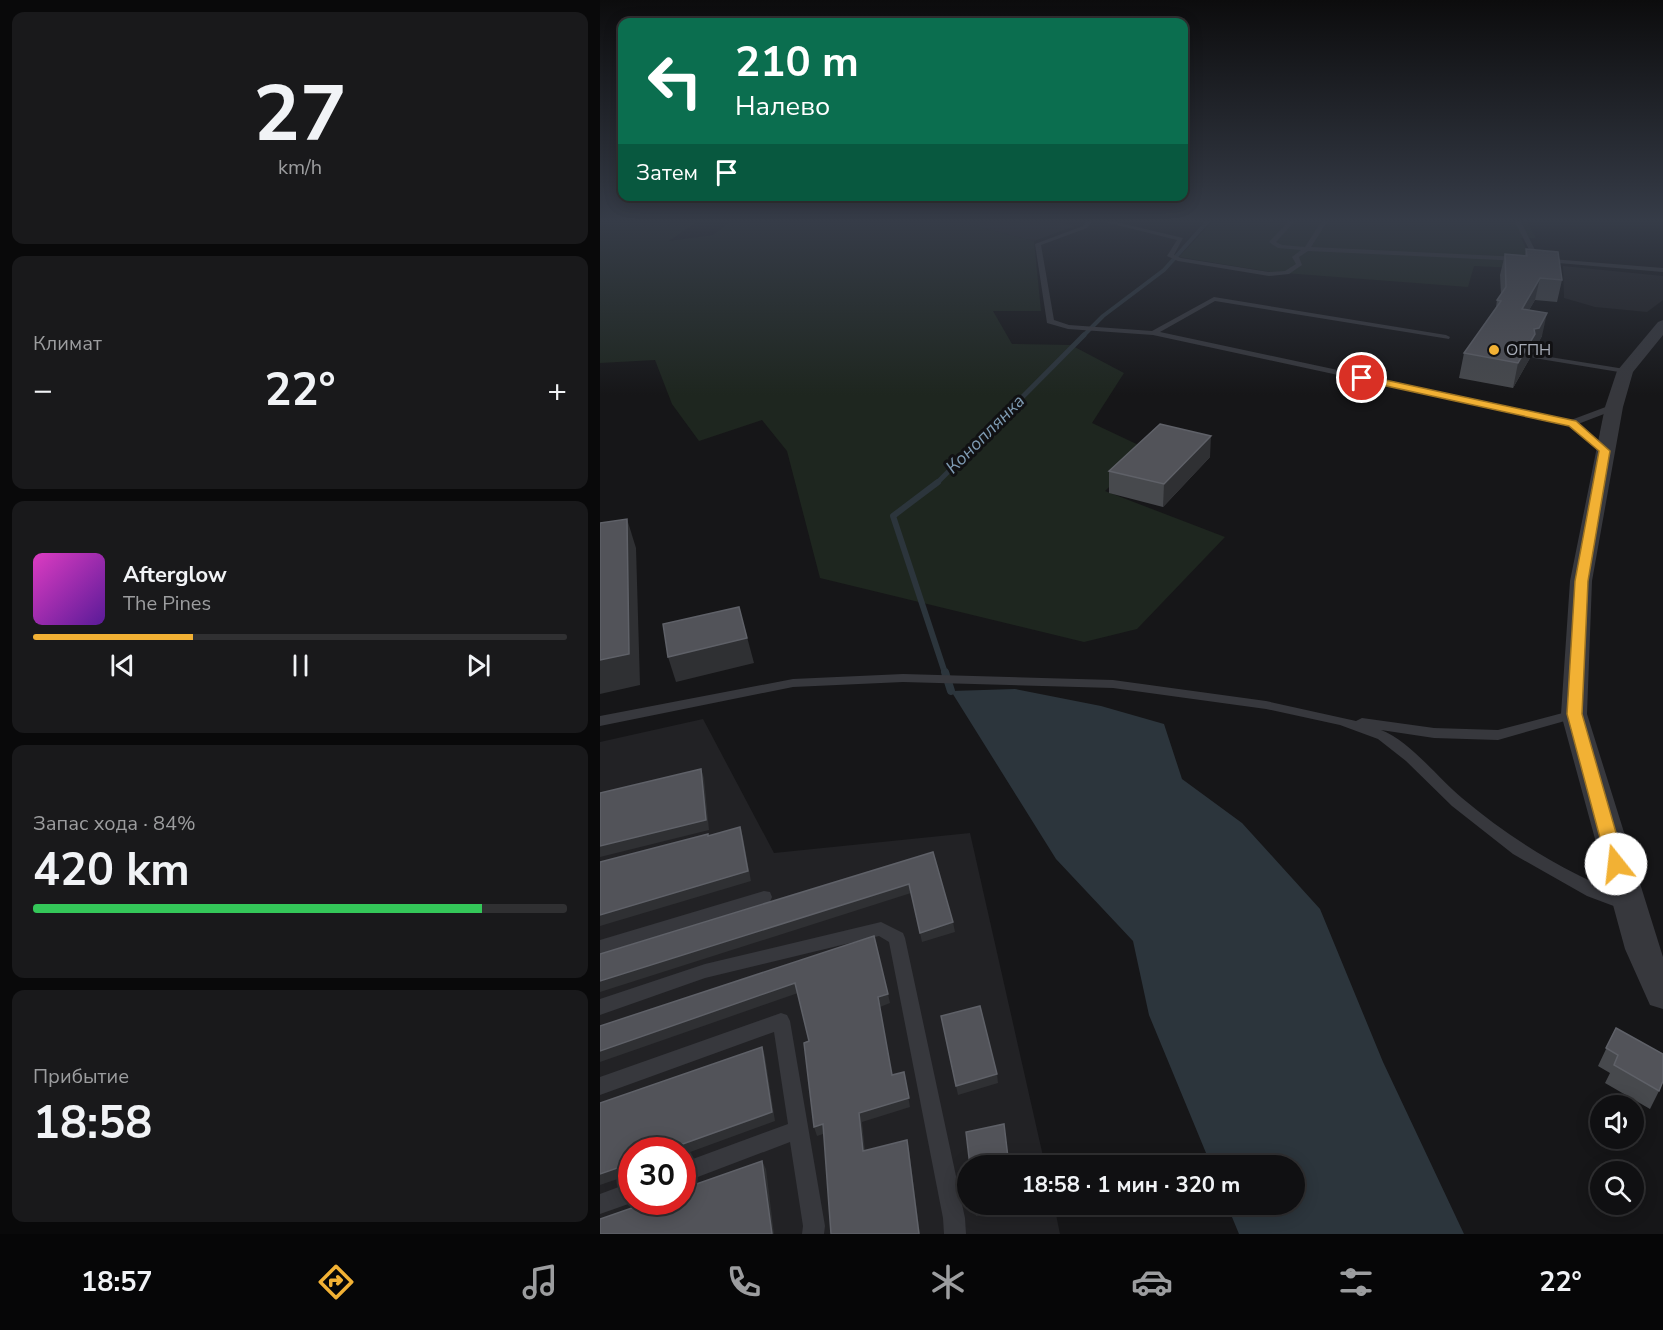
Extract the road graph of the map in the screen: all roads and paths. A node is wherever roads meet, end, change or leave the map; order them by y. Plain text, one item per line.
1 (1044, 280) edge
2 (1663, 325) edge
3 (1153, 333) junction
4 (1446, 337) dead end
5 (1534, 356) edge
6 (1624, 370) junction
7 (1614, 407) junction
8 (1572, 423) junction
9 (1605, 451) junction
10 (1574, 714) junction
11 (600, 721) edge
12 (1343, 721) junction
13 (764, 897) dead end
14 (1628, 905) junction
15 (600, 947) edge
16 (1663, 994) edge
17 (600, 1007) edge
18 (600, 1086) edge
19 (797, 1130) junction
20 (696, 1168) edge
21 (618, 1197) edge
22 (600, 1204) edge
23 (813, 1234) edge
24 (955, 1234) edge

1 - 3 lane
2 - 6 street
3 - 4 lane
3 - 8 lane
5 - 6 lane
6 - 7 street
7 - 8 lane
7 - 9 street
8 - 9 lane
9 - 10 street
10 - 12 lane
10 - 14 street
11 - 12 lane
12 - 14 lane
13 - 15 lane
14 - 16 street
17 - 24 lane
18 - 19 lane
19 - 20 lane
19 - 23 lane
21 - 22 lane

